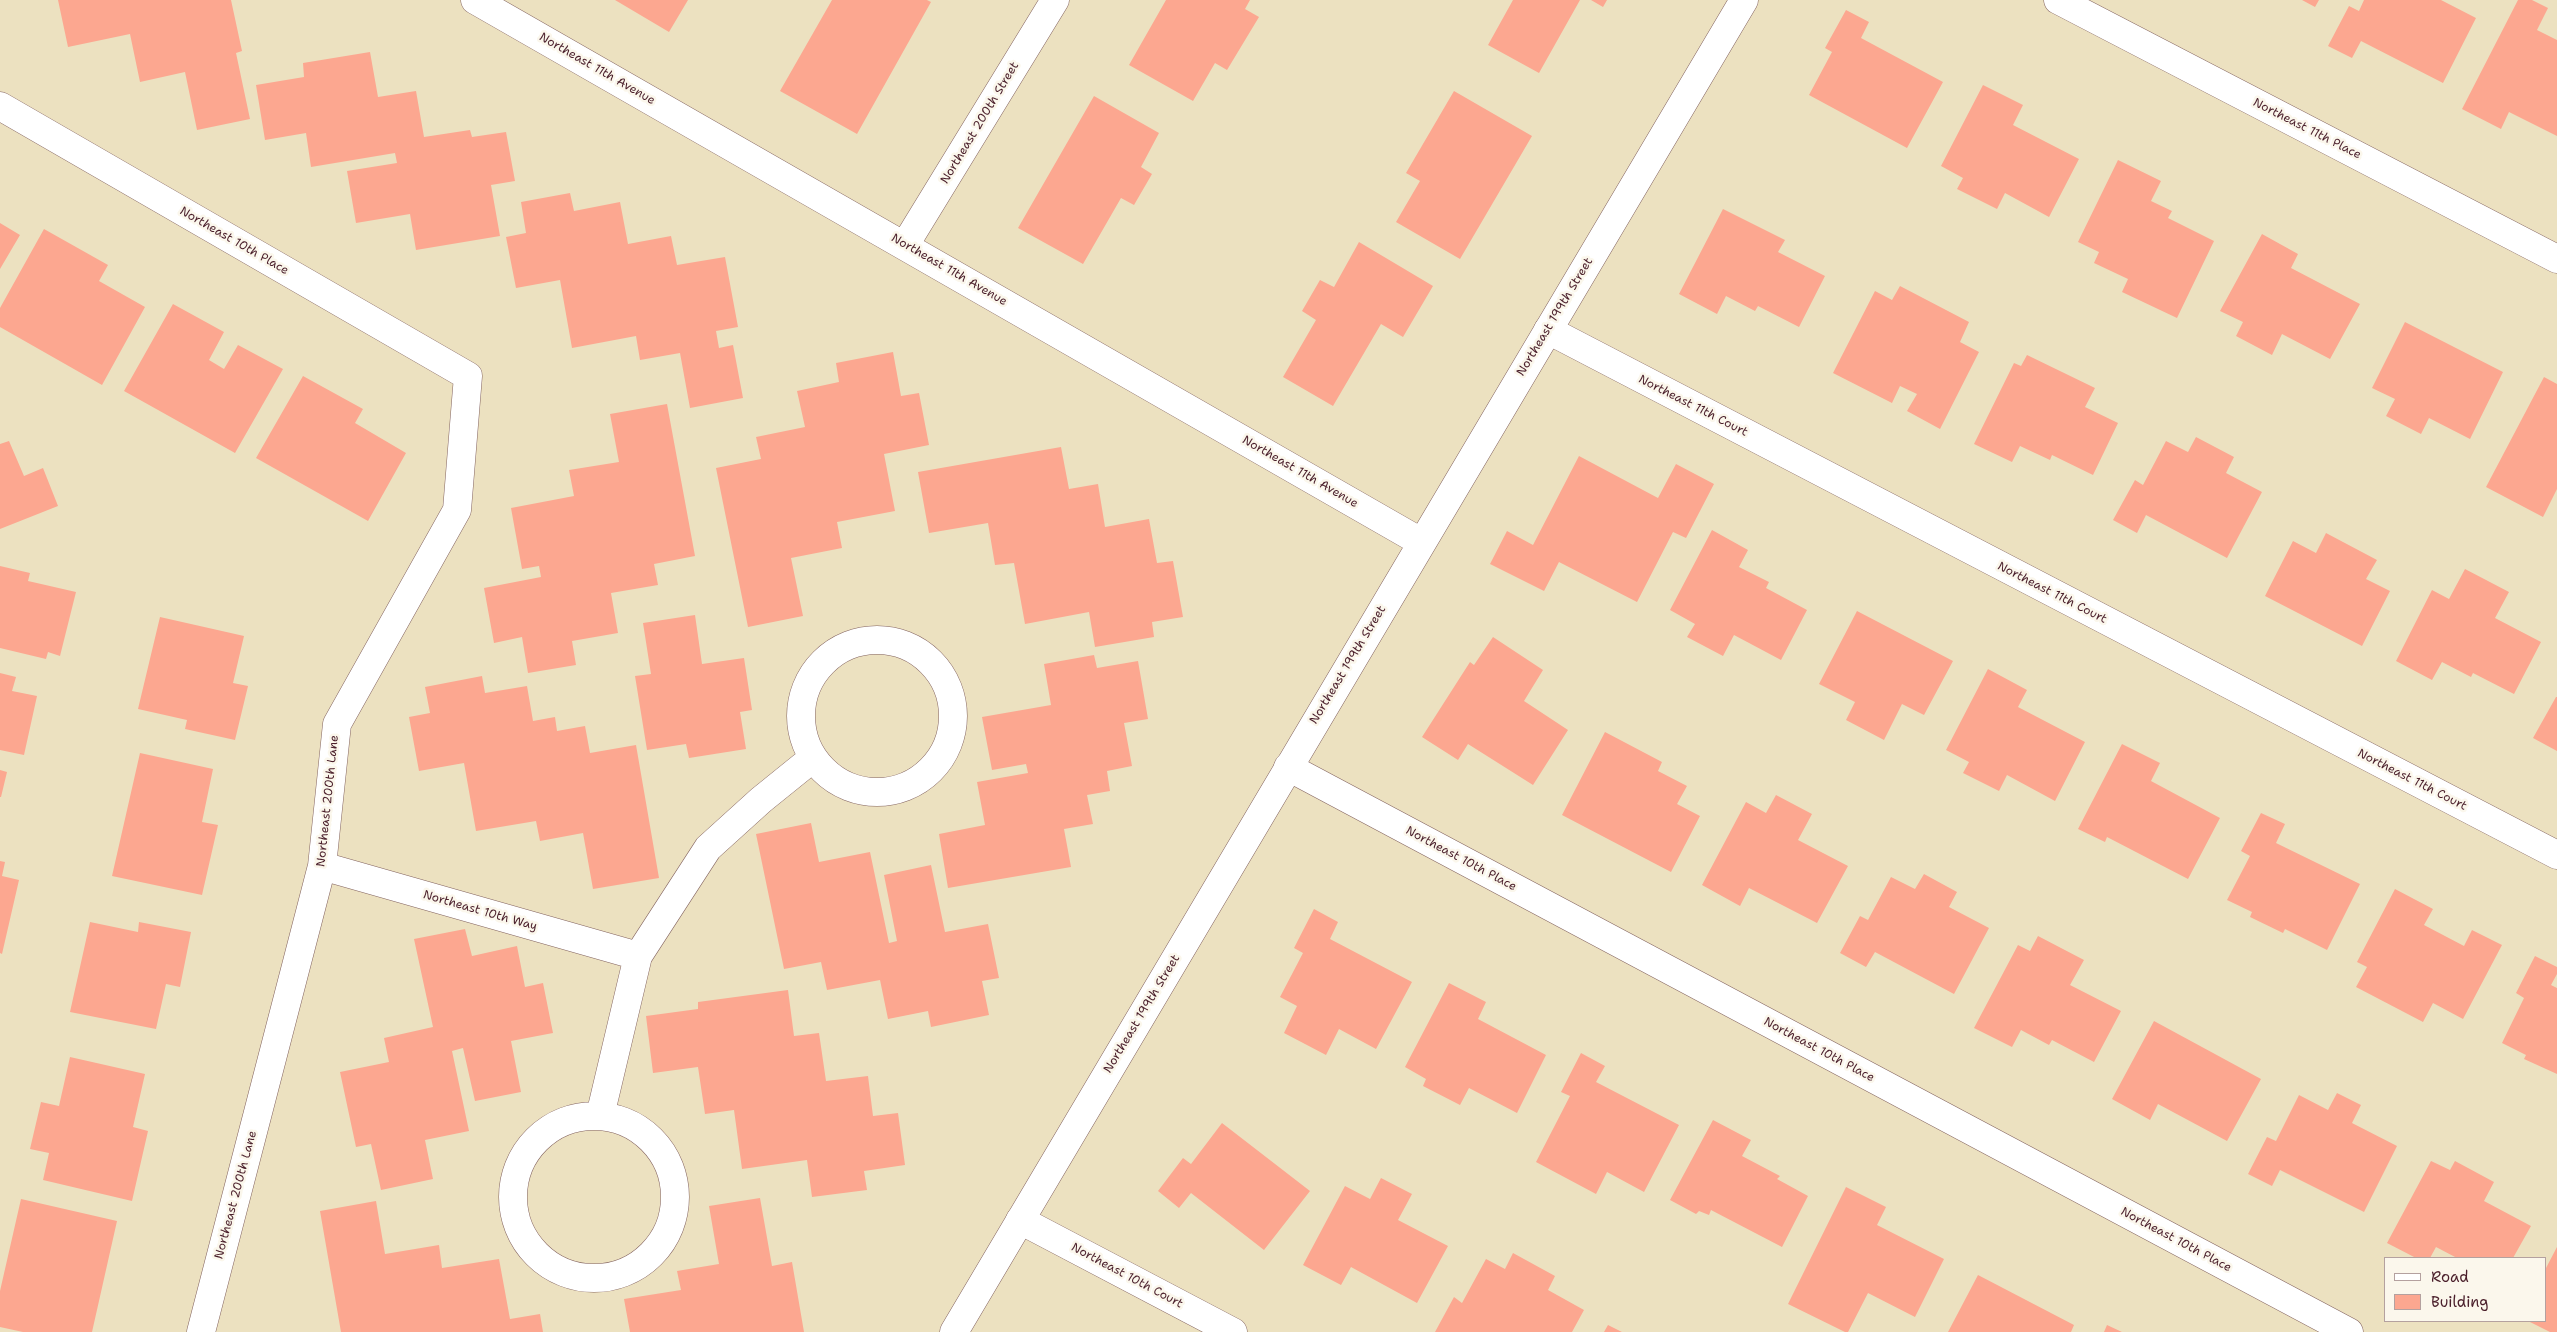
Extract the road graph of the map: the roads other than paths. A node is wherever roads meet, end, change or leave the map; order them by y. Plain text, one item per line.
1 (475, 0) edge
2 (1055, 0) edge
3 (1744, 0) edge
4 (2058, 0) edge
5 (0, 106) edge
6 (905, 245) junction
7 (2557, 259) edge
8 (1548, 330) junction
9 (468, 376) joint
10 (1421, 542) junction
11 (813, 758) junction
12 (1288, 767) junction
13 (2557, 855) edge
14 (322, 866) junction
15 (638, 956) junction
16 (600, 1116) junction
17 (1020, 1220) junction
18 (201, 1332) edge
19 (954, 1332) edge
20 (1233, 1332) edge
21 (2349, 1332) edge

1 - 6 street, Northeast 11th Avenue
2 - 6 street, Northeast 200th Street
3 - 8 street, Northeast 199th Street
4 - 7 street, Northeast 11th Place
5 - 9 street, Northeast 10th Place
6 - 10 street, Northeast 11th Avenue
8 - 10 street, Northeast 199th Street
8 - 13 street, Northeast 11th Court
9 - 14 street, Northeast 200th Lane
10 - 12 street, Northeast 199th Street
11 - 11 street
11 - 15 street
12 - 17 street, Northeast 199th Street
12 - 21 street, Northeast 10th Place
14 - 15 street, Northeast 10th Way
14 - 18 street, Northeast 200th Lane
15 - 16 street
16 - 16 street
17 - 19 street, Northeast 199th Street
17 - 20 street, Northeast 10th Court

